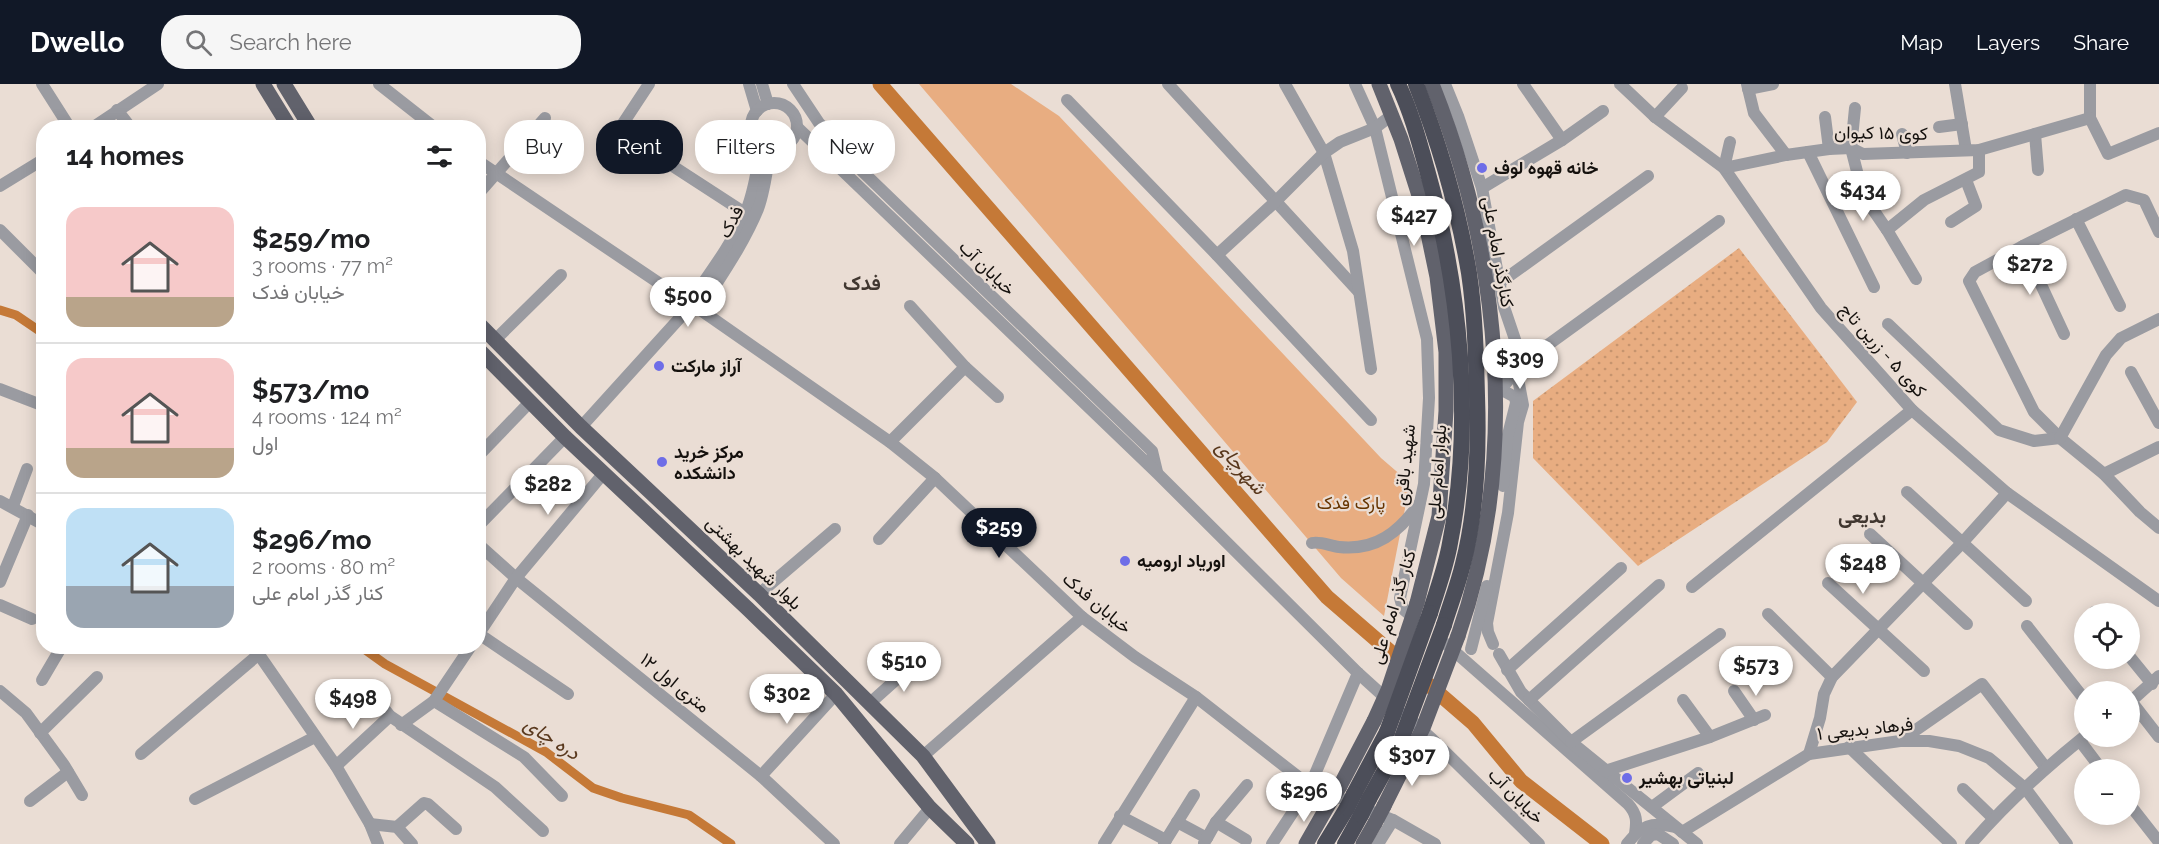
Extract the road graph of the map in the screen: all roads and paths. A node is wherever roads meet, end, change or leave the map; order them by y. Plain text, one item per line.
1 (42, 84) edge
2 (158, 84) edge
3 (263, 84) edge
4 (284, 84) edge
5 (379, 84) edge
6 (649, 84) edge
7 (749, 84) edge
8 (762, 84) edge
9 (793, 84) edge
10 (1168, 84) edge
11 (1285, 84) edge
12 (1355, 84) edge
13 (1379, 84) edge
14 (1398, 84) edge
15 (1416, 84) edge
16 (1432, 84) edge
17 (1444, 84) edge
18 (1523, 84) edge
19 (1620, 84) edge
20 (1773, 84) edge
21 (1955, 84) edge
22 (2092, 85) edge
23 (1747, 87) edge
24 (1682, 88) dead end
25 (395, 89) edge
26 (1067, 100) dead end
27 (768, 104) junction
28 (1855, 108) dead end
29 (117, 110) junction
30 (756, 111) junction
31 (1603, 111) dead end
32 (1444, 114) junction
33 (1392, 115) junction
34 (1655, 117) junction
35 (1825, 117) dead end
36 (545, 118) dead end
37 (2090, 118) junction
38 (65, 120) edge
39 (103, 120) edge
40 (125, 120) edge
41 (285, 120) edge
42 (306, 120) edge
43 (427, 120) edge
44 (625, 120) edge
45 (752, 120) edge
46 (1962, 124) junction
47 (797, 127) junction
48 (1939, 127) dead end
49 (1375, 128) junction
50 (1464, 133) junction
51 (2159, 133) edge
52 (1902, 134) dead end
53 (2035, 134) junction
54 (796, 135) edge
55 (1562, 140) junction
56 (1730, 142) dead end
57 (1851, 148) junction
58 (1829, 149) junction
59 (1966, 150) junction
60 (1979, 150) junction
61 (1808, 152) junction
62 (1324, 153) junction
63 (1907, 153) junction
64 (1786, 155) junction
65 (36, 164) edge
66 (486, 167) edge
67 (1724, 168) junction
68 (2038, 170) dead end
69 (683, 173) edge
70 (496, 174) junction
71 (758, 174) edge
72 (766, 174) edge
73 (1648, 176) dead end
74 (1966, 180) junction
75 (486, 185) edge
76 (0, 186) edge
77 (1482, 188) junction
78 (1275, 202) junction
79 (745, 213) junction
80 (2076, 219) junction
81 (1719, 221) dead end
82 (1951, 222) dead end
83 (1887, 230) junction
84 (0, 231) edge
85 (2159, 232) edge
86 (2023, 246) junction
87 (1217, 255) junction
88 (36, 266) edge
89 (561, 275) dead end
90 (1916, 279) dead end
91 (1498, 284) junction
92 (1874, 287) dead end
93 (1358, 291) junction
94 (695, 304) junction
95 (909, 306) dead end
96 (2120, 306) dead end
97 (2159, 319) edge
98 (1888, 324) dead end
99 (486, 331) edge
100 (2064, 333) dead end
101 (495, 340) junction
102 (486, 357) edge
103 (1523, 363) junction
104 (965, 367) junction
105 (1371, 369) dead end
106 (2131, 372) dead end
107 (0, 389) edge
108 (1497, 393) junction
109 (998, 397) dead end
110 (530, 402) junction
111 (36, 403) edge
112 (1912, 410) junction
113 (1371, 420) dead end
114 (2159, 423) edge
115 (581, 427) junction
116 (565, 437) junction
117 (2060, 438) junction
118 (890, 442) junction
119 (2159, 447) edge
120 (486, 448) edge
121 (27, 469) dead end
122 (1157, 473) junction
123 (603, 474) junction
124 (2104, 474) junction
125 (934, 478) junction
126 (1906, 492) dead end
127 (2007, 493) junction
128 (0, 501) edge
129 (1420, 502) junction
130 (13, 507) junction
131 (28, 515) junction
132 (486, 518) edge
133 (36, 520) edge
134 (2159, 528) edge
135 (834, 529) dead end
136 (1870, 534) dead end
137 (879, 539) dead end
138 (1963, 542) junction
139 (1311, 543) dead end
140 (486, 551) edge
141 (1621, 568) dead end
142 (516, 578) junction
143 (0, 582) edge
144 (1827, 583) dead end
145 (1923, 584) junction
146 (1659, 585) dead end
147 (1692, 587) dead end
148 (759, 594) junction
149 (2026, 601) dead end
150 (2159, 601) edge
151 (0, 605) edge
152 (1427, 605) junction
153 (1768, 614) dead end
154 (1082, 617) junction
155 (32, 619) dead end
156 (486, 624) edge
157 (1967, 624) dead end
158 (2027, 626) dead end
159 (1878, 630) junction
160 (1720, 634) dead end
161 (486, 640) edge
162 (1471, 649) junction
163 (1496, 649) junction
164 (57, 654) edge
165 (252, 654) edge
166 (259, 654) edge
167 (466, 654) edge
168 (918, 660) dead end
169 (2140, 666) edge
170 (1474, 668) junction
171 (1507, 670) junction
172 (1924, 671) dead end
173 (1358, 674) junction
174 (97, 676) dead end
175 (1832, 677) junction
176 (42, 680) dead end
177 (2155, 680) edge
178 (2074, 686) edge
179 (0, 691) edge
180 (1734, 691) dead end
181 (2140, 693) edge
182 (568, 694) dead end
183 (836, 694) junction
184 (373, 695) dead end
185 (1196, 697) junction
186 (1529, 700) junction
187 (1683, 700) dead end
188 (434, 701) junction
189 (870, 703) junction
190 (2140, 713) edge
191 (390, 716) junction
192 (401, 725) junction
193 (40, 733) junction
194 (1710, 737) junction
195 (2159, 737) edge
196 (315, 738) junction
197 (1900, 741) junction
198 (1571, 742) junction
199 (1399, 743) junction
200 (2074, 745) edge
201 (1849, 747) junction
202 (141, 754) dead end
203 (1809, 754) junction
204 (923, 756) junction
205 (336, 766) junction
206 (2046, 768) junction
207 (1605, 771) junction
208 (68, 772) junction
209 (1698, 773) dead end
210 (761, 776) junction
211 (1247, 785) dead end
212 (1310, 786) junction
213 (2025, 788) junction
214 (1963, 789) dead end
215 (82, 795) dead end
216 (1194, 795) dead end
217 (562, 796) dead end
218 (195, 799) dead end
219 (30, 801) dead end
220 (1362, 804) junction
221 (1652, 807) junction
222 (930, 808) junction
223 (1120, 816) junction
224 (1993, 818) junction
225 (2140, 818) edge
226 (1393, 820) junction
227 (1177, 822) junction
228 (1216, 822) junction
229 (370, 824) junction
230 (398, 827) junction
231 (456, 829) dead end
232 (1680, 830) junction
233 (543, 831) dead end
234 (1642, 838) edge
235 (1246, 840) dead end
236 (1206, 841) edge
237 (1165, 842) edge
238 (2159, 842) edge
239 (378, 844) edge
240 (412, 844) edge
241 (834, 844) edge
242 (900, 844) edge
243 (967, 844) edge
244 (988, 844) edge
245 (1104, 844) edge
246 (1272, 844) edge
247 (1306, 844) edge
248 (1325, 844) edge
249 (1345, 844) edge
250 (1363, 844) edge
251 (1378, 844) edge
252 (1435, 844) edge
253 (1539, 844) edge
254 (1627, 844) edge
255 (1673, 844) edge
256 (1697, 844) edge
257 (1951, 844) edge
258 (1971, 844) edge
259 (2067, 844) edge

1 - 38 street
2 - 29 street
3 - 41 main road
4 - 42 main road
5 - 25 street
6 - 44 street
7 - 30 street
8 - 27 street
9 - 122 street, خیابان آب
10 - 78 street
11 - 62 street
12 - 49 street, شهید باقری
13 - 33 main road, کنار گذر امام علی
14 - 152 highway, بلوار امام علی
15 - 199 highway, بلوار امام علی, bridge
16 - 32 main road, کنارگذر امام علی
17 - 32 main road
17 - 50 street
18 - 55 street
19 - 34 street, کوی ۵ - زرین تاج
20 - 23 street
21 - 46 street
22 - 37 street
23 - 64 street
24 - 34 street
25 - 43 street
26 - 87 street
27 - 30 street
27 - 47 street
28 - 57 street
29 - 39 street
29 - 40 street
30 - 45 street
31 - 55 street
32 - 50 street
32 - 108 main road, کنارگذر امام علی
33 - 49 street
33 - 152 main road, کنار گذر امام علی
34 - 67 street, کوی ۵ - زرین تاج
35 - 58 street
36 - 70 street
37 - 51 street
37 - 53 street, کوی ۱۵ کیوان
46 - 48 street
46 - 59 street
47 - 54 street
47 - 122 street, خیابان آب
49 - 62 street
49 - 129 street, شهید باقری
50 - 77 street
52 - 63 street
53 - 60 street, کوی ۱۵ کیوان
53 - 68 street
55 - 77 street
56 - 67 street
57 - 58 street, کوی ۱۵ کیوان
57 - 63 street, کوی ۱۵ کیوان
57 - 83 street
58 - 61 street, کوی ۱۵ کیوان
59 - 60 street, کوی ۱۵ کیوان
59 - 63 street, کوی ۱۵ کیوان
60 - 74 street
61 - 64 street, کوی ۱۵ کیوان
61 - 92 street
62 - 78 street
62 - 93 street
64 - 67 street, کوی ۱۵ کیوان
65 - 76 street
66 - 70 street, خیابان فدک
67 - 112 street, کوی ۵ - زرین تاج
69 - 79 street
70 - 75 street
70 - 94 street, خیابان فدک
71 - 79 street, فدک
72 - 94 street, فدک
73 - 91 street
74 - 82 street
74 - 83 street
77 - 91 street
78 - 87 street
78 - 93 street
79 - 94 street, فدک
80 - 85 street
80 - 86 street
80 - 96 street
81 - 103 street
83 - 90 street
84 - 88 street
86 - 100 street
86 - 117 street
87 - 113 street
89 - 101 street
91 - 103 street
93 - 105 street
94 - 115 street, فدک
94 - 118 street, خیابان فدک
95 - 104 street
97 - 117 street
98 - 117 street
99 - 101 main road, بلوار شهید بهشتی
101 - 115 main road, بلوار شهید بهشتی
102 - 110 main road, بلوار شهید بهشتی
103 - 108 street
103 - 163 street
104 - 109 street
104 - 118 street
106 - 114 street
107 - 111 street
108 - 162 street
108 - 199 main road, bridge
110 - 116 main road, بلوار شهید بهشتی
110 - 120 street
112 - 127 street, کوی ۵ - زرین تاج
112 - 147 street
115 - 148 main road, بلوار شهید بهشتی
116 - 123 main road, بلوار شهید بهشتی
116 - 132 street
117 - 124 street
118 - 125 street, خیابان فدک
119 - 124 street
121 - 130 street
122 - 173 street, خیابان آب
123 - 142 street
123 - 183 main road, بلوار شهید بهشتی
124 - 134 street
125 - 137 street
125 - 154 street, خیابان فدک
126 - 138 street
127 - 138 street
127 - 150 street, کوی ۵ - زرین تاج
128 - 130 street
129 - 139 street
129 - 170 street, شهید باقری
130 - 131 street
131 - 133 street
131 - 143 street
135 - 148 street
136 - 145 street
138 - 145 street
138 - 149 street
140 - 142 street, ۱۲ متری اول
141 - 171 street
142 - 156 street
142 - 210 street, ۱۲ متری اول
144 - 159 street
145 - 157 street
145 - 159 street
146 - 186 street
148 - 189 main road, بلوار شهید بهشتی
151 - 155 street
152 - 199 highway, بلوار امام علی, bridge
152 - 220 main road, کنار گذر امام علی, bridge
153 - 175 street
154 - 185 street, خیابان فدک
154 - 204 street
158 - 178 street
159 - 172 street
159 - 175 street
160 - 198 street
161 - 182 street
162 - 163 street
162 - 170 street
163 - 170 street
163 - 171 street
164 - 176 street
165 - 202 street
166 - 196 street
167 - 188 street
168 - 189 street
169 - 177 street
170 - 234 street, شهید باقری
171 - 186 street
173 - 212 street
173 - 253 street, خیابان آب
174 - 193 street
175 - 203 street
177 - 181 street
179 - 193 street
180 - 194 street
183 - 210 street
183 - 222 main road, بلوار شهید بهشتی
184 - 191 street
185 - 212 street, خیابان فدک
185 - 223 street
186 - 198 street
187 - 194 street
188 - 192 street
188 - 217 street
189 - 204 main road, بلوار شهید بهشتی
190 - 195 street
191 - 192 street
191 - 205 street
192 - 233 street
193 - 208 street
194 - 207 street
196 - 205 street
196 - 218 street
197 - 201 street, فرهاد بدیعی ۱
197 - 206 street
197 - 213 street, فرهاد بدیعی ۱
198 - 207 street
199 - 220 highway, بلوار امام علی
200 - 206 street
201 - 203 street, فرهاد بدیعی ۱
201 - 257 street
203 - 232 street, فرهاد بدیعی ۱
204 - 244 main road, بلوار شهید بهشتی
205 - 229 street
206 - 213 street
207 - 221 street
208 - 215 street
208 - 219 street
209 - 221 street
210 - 241 street, ۱۲ متری اول
211 - 228 street
212 - 226 street, خیابان فدک
212 - 246 street
213 - 224 street
213 - 259 street, فرهاد بدیعی ۱
214 - 224 street
216 - 227 street
220 - 247 main road, کنار گذر امام علی, bridge
220 - 248 highway, بلوار امام علی
220 - 249 highway, بلوار امام علی
220 - 250 main road, کنار گذر امام علی
221 - 232 street
222 - 242 street
222 - 243 main road, بلوار شهید بهشتی
223 - 237 street
223 - 245 street
224 - 258 street
225 - 238 street
226 - 251 street
226 - 252 street, خیابان فدک
227 - 236 street
227 - 237 street
228 - 235 street
228 - 236 street
229 - 230 street
229 - 239 street
230 - 231 street
230 - 240 street
232 - 234 street
232 - 256 street
234 - 254 street
234 - 255 street

